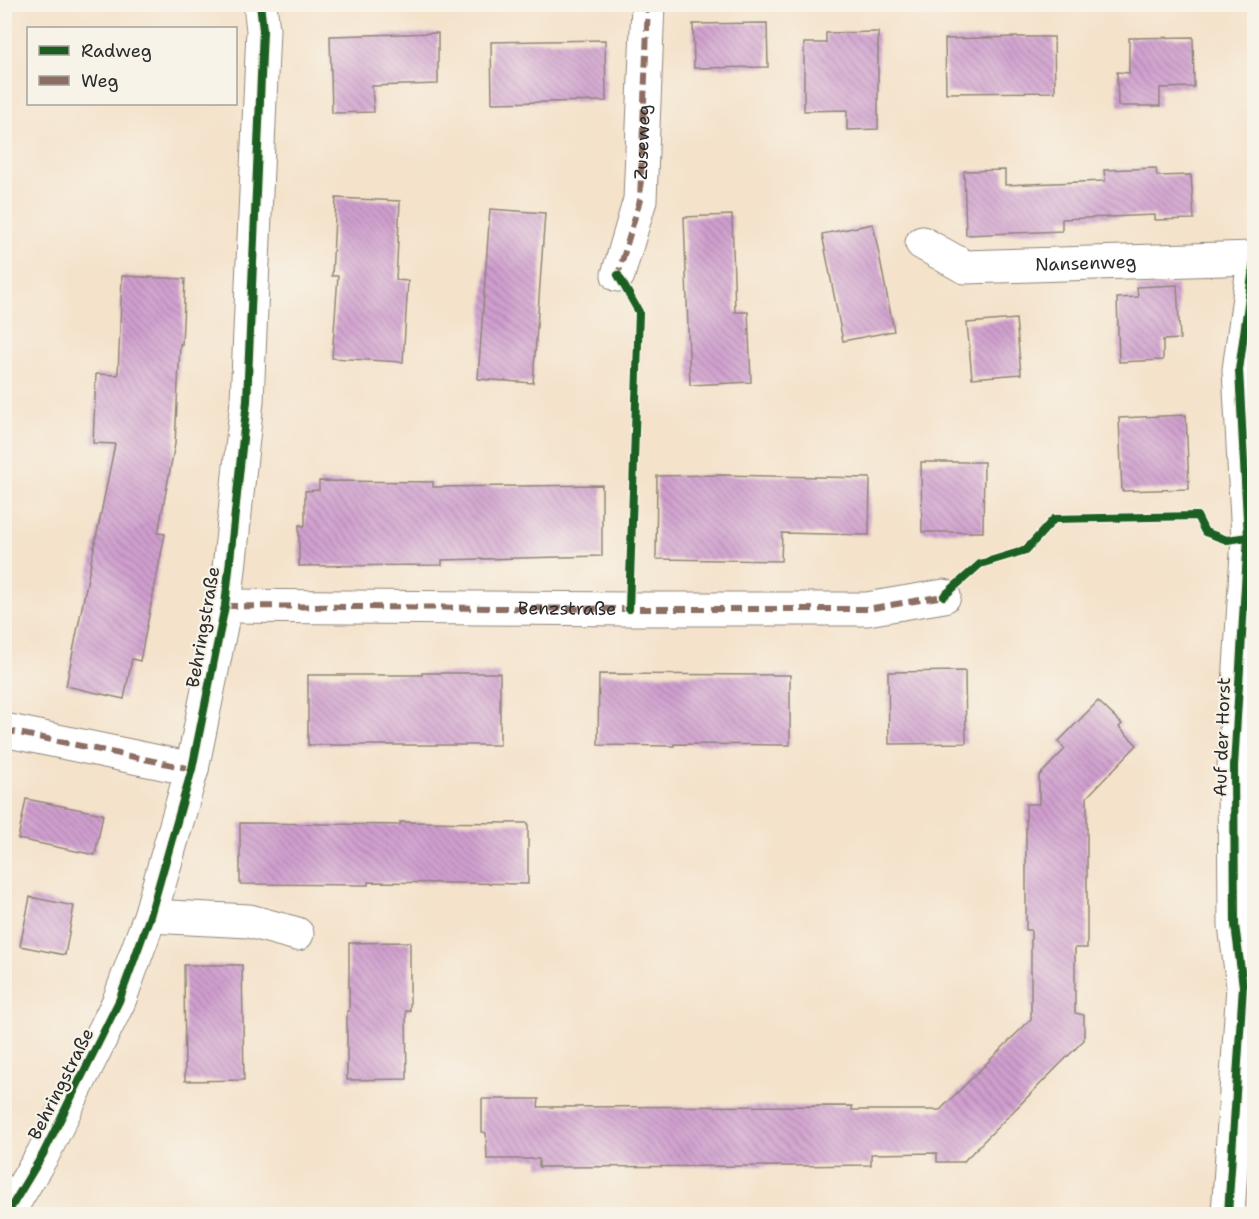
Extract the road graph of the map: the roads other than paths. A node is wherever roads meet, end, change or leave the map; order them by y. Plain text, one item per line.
1 (260, 4) edge
2 (648, 4) edge
3 (922, 243) dead end
4 (1254, 260) edge
5 (618, 275) dead end
6 (944, 596) dead end
7 (225, 606) junction
8 (4, 730) edge
9 (192, 769) junction
10 (150, 916) junction
11 (297, 934) dead end
12 (7, 1215) edge
13 (1228, 1215) edge

1 - 7 street, Behringstraße
2 - 5 street, Zuseweg
3 - 4 street, Nansenweg
4 - 13 street, Auf der Horst
6 - 7 street, Benzstraße
7 - 9 street, Behringstraße
8 - 9 street
9 - 10 street, Behringstraße
10 - 11 street
10 - 12 street, Behringstraße

